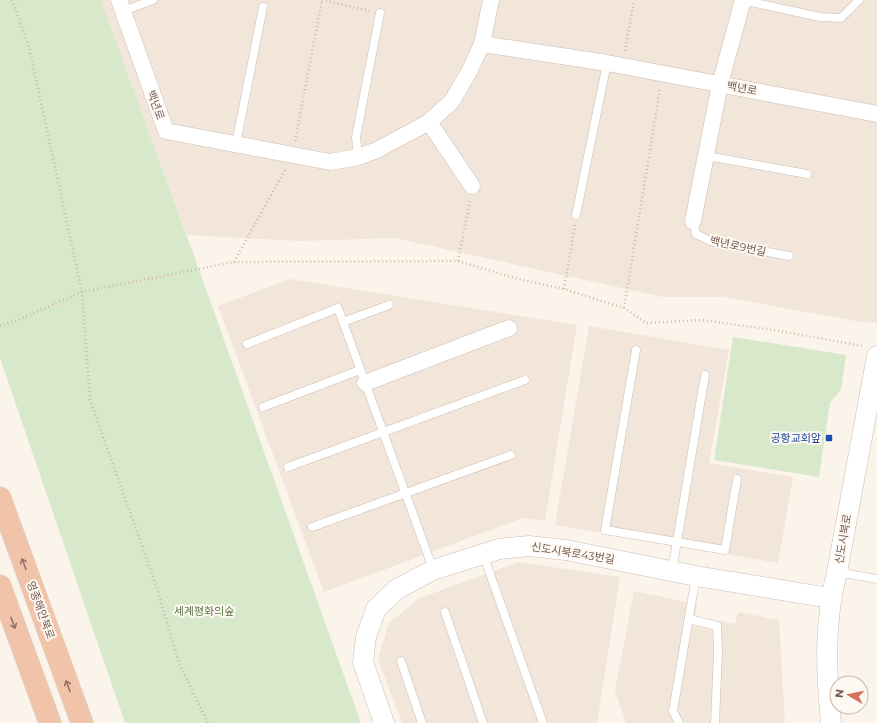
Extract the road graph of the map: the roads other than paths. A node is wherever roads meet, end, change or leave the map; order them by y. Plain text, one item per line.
1 (153, 0) edge
2 (490, 0) edge
3 (743, 0) edge
4 (859, 0) edge
5 (121, 6) edge
6 (263, 7) dead end
7 (380, 13) road end
8 (482, 44) junction
9 (614, 64) junction
10 (720, 84) junction
11 (877, 114) edge
12 (429, 122) junction
13 (236, 144) junction
14 (707, 156) junction
15 (358, 157) junction
16 (807, 174) dead end
17 (472, 186) road end
18 (576, 215) road end
19 (693, 221) joint
20 (789, 256) dead end
21 (389, 305) dead end
22 (343, 322) junction
23 (509, 328) dead end
24 (246, 344) dead end
25 (636, 350) dead end
26 (873, 352) edge
27 (706, 375) dead end
28 (363, 376) junction
29 (525, 380) dead end
30 (263, 407) dead end
31 (383, 432) junction
32 (511, 455) dead end
33 (288, 467) dead end
34 (737, 479) dead end
35 (405, 494) junction
36 (0, 498) edge
37 (312, 527) dead end
38 (676, 542) junction
39 (483, 554) junction
40 (434, 570) junction
41 (672, 571) junction
42 (837, 572) junction
43 (696, 576) junction
44 (877, 579) edge
45 (0, 586) edge
46 (830, 598) junction
47 (445, 612) dead end
48 (689, 619) junction
49 (401, 661) dead end
50 (50, 723) edge
51 (82, 723) edge
52 (384, 723) edge
53 (422, 723) edge
54 (484, 723) edge
55 (543, 723) edge
56 (679, 723) edge
57 (716, 723) edge
58 (831, 723) edge

1 - 5 lane, 백년로
2 - 8 street
3 - 4 lane
3 - 10 street, 백년로9번길
5 - 13 street, 백년로
6 - 13 lane
7 - 15 lane
8 - 9 street, 백년로
8 - 12 street, 백년로
9 - 10 street, 백년로
9 - 18 lane
10 - 11 street, 백년로
10 - 14 street, 백년로9번길
12 - 15 street, 백년로
12 - 17 street
13 - 15 street, 백년로
14 - 16 lane
14 - 19 street, 백년로9번길
19 - 20 lane, 백년로9번길
21 - 22 lane
22 - 24 lane
22 - 28 lane
23 - 28 street
25 - 38 lane
26 - 42 street, 신도시북로
27 - 38 lane
28 - 30 lane
28 - 31 lane
29 - 31 lane
31 - 33 lane
31 - 35 lane
32 - 35 lane
34 - 38 lane
35 - 37 lane
35 - 40 lane
51 -> 36 highway, 영종해안북로
38 - 41 lane
39 - 40 street, 신도시북로43번길
39 - 41 street, 신도시북로43번길
39 - 55 lane
40 - 52 street, 신도시북로43번길
41 - 43 street, 신도시북로43번길
42 - 44 lane
42 - 46 street, 신도시북로
43 - 46 street, 신도시북로43번길
43 - 48 lane
45 -> 50 highway
46 - 58 street, 신도시북로
47 - 54 lane
48 - 56 lane
48 - 57 lane
49 - 53 lane

